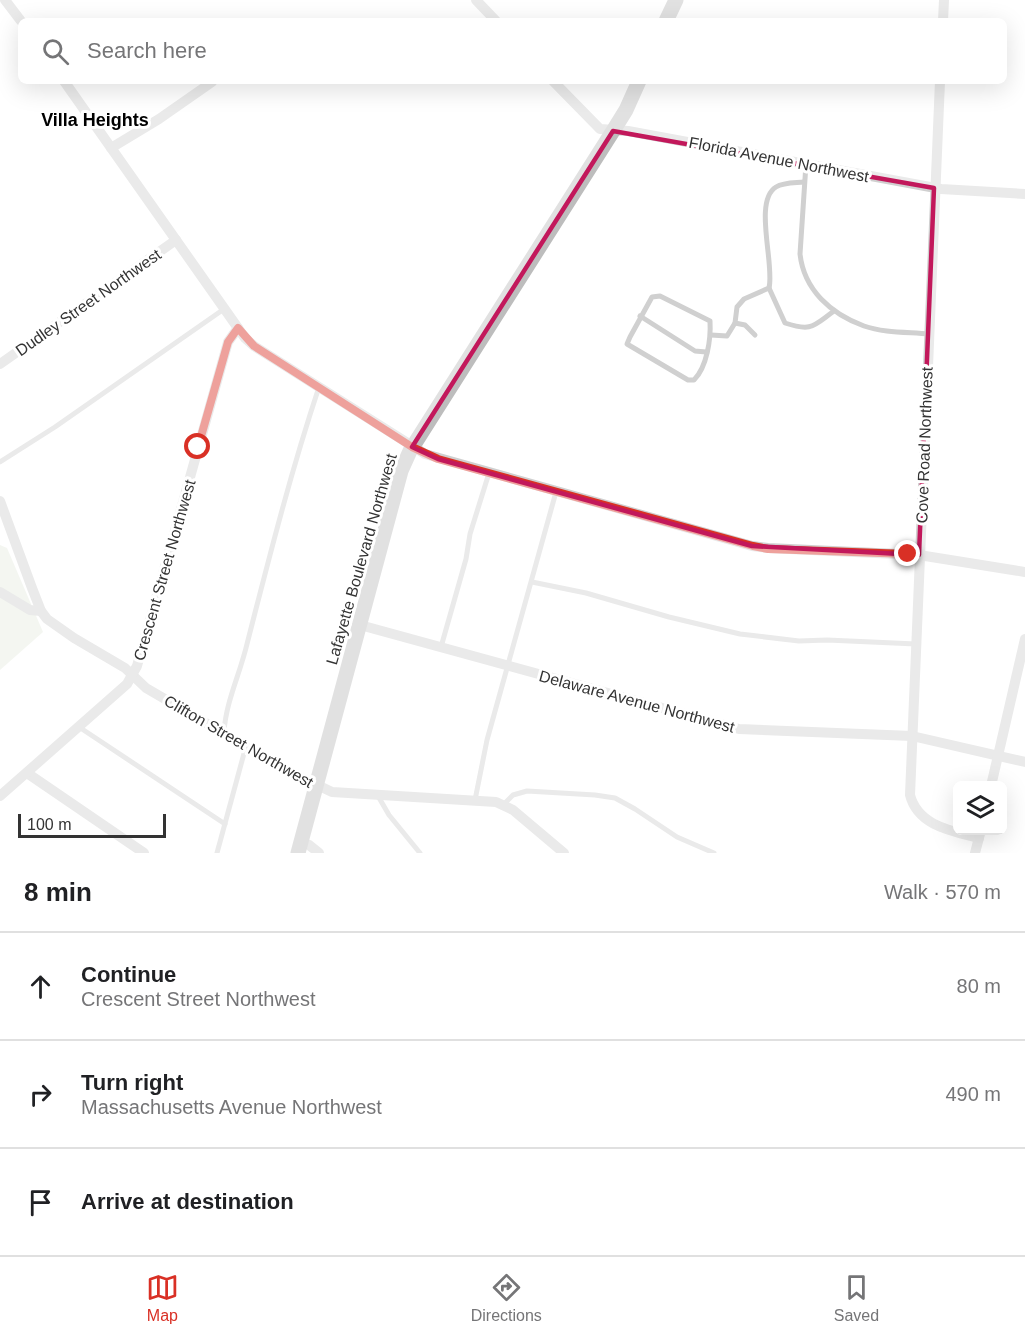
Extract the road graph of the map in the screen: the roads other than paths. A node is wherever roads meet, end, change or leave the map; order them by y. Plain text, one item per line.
1 (5, 0) edge
2 (476, 0) edge
3 (676, 0) edge
4 (944, 0) edge
5 (19, 18) edge
6 (493, 18) edge
7 (667, 18) edge
8 (943, 18) edge
9 (66, 84) edge
10 (209, 84) edge
11 (556, 84) edge
12 (638, 84) edge
13 (940, 84) edge
14 (613, 131) junction
15 (111, 148) junction
16 (806, 164) junction
17 (804, 182) junction
18 (934, 188) junction
19 (1025, 194) edge
20 (176, 240) junction
21 (769, 288) junction
22 (224, 309) junction
23 (834, 311) junction
24 (640, 316) junction
25 (735, 323) junction
26 (238, 328) junction
27 (929, 334) junction
28 (711, 335) junction
29 (755, 335) dead end
30 (706, 352) junction
31 (0, 364) edge
32 (319, 387) junction
33 (412, 447) junction
34 (0, 462) edge
35 (489, 473) junction
36 (557, 491) junction
37 (0, 501) edge
38 (919, 555) junction
39 (1025, 572) edge
40 (532, 582) junction
41 (0, 592) edge
42 (41, 611) junction
43 (360, 625) junction
44 (1025, 639) edge
45 (916, 644) junction
46 (441, 648) junction
47 (509, 666) junction
48 (133, 675) junction
49 (78, 727) junction
50 (224, 734) junction
51 (912, 736) junction
52 (246, 746) junction
53 (998, 756) junction
54 (1025, 762) edge
55 (27, 773) junction
56 (992, 781) edge
57 (316, 785) junction
58 (377, 794) junction
59 (0, 796) edge
60 (475, 800) junction
61 (503, 804) junction
62 (225, 824) junction
63 (953, 829) edge
64 (980, 835) edge
65 (299, 847) edge
66 (144, 853) edge
67 (217, 853) edge
68 (319, 853) edge
69 (420, 853) edge
70 (564, 853) edge
71 (714, 853) edge
72 (975, 853) edge

1 - 5 street
2 - 6 street
3 - 7 main road
4 - 8 street
9 - 15 street
10 - 15 street
11 - 14 street, Florida Avenue Northwest
12 - 14 main road, Lafayette Boulevard Northwest
13 - 18 street, Cove Road Northwest
14 - 16 street, Florida Avenue Northwest
14 - 33 main road, Lafayette Boulevard Northwest
15 - 20 street
16 - 17 lane
16 - 18 street, Florida Avenue Northwest
17 - 21 lane
17 - 23 lane
18 - 19 street, Florida Avenue Northwest
18 - 27 street, Cove Road Northwest
20 - 22 street
20 - 31 street, Dudley Street Northwest
21 - 23 lane
21 - 25 lane
22 - 26 street
22 - 34 lane
23 - 27 lane
24 - 28 lane
24 - 30 lane
24 - 30 lane
25 - 28 lane
25 - 29 lane
26 - 32 street
26 - 48 street, Crescent Street Northwest
27 - 38 street, Cove Road Northwest
28 - 30 lane
32 - 33 street
32 - 50 lane
33 - 35 street
33 - 43 main road, Lafayette Boulevard Northwest
35 - 36 street
35 - 46 lane
36 - 38 street
36 - 40 lane
37 - 42 street, Clifton Street Northwest
38 - 39 street
38 - 45 street, Cove Road Northwest
40 - 45 lane
40 - 47 lane
41 - 42 street
42 - 48 street, Clifton Street Northwest
43 - 46 street, Delaware Avenue Northwest
43 - 57 main road, Lafayette Boulevard Northwest
44 - 53 street
45 - 51 street, Cove Road Northwest
46 - 47 street, Delaware Avenue Northwest
47 - 51 street, Delaware Avenue Northwest
47 - 60 lane
48 - 49 street, Crescent Street Northwest
48 - 50 street, Clifton Street Northwest
49 - 55 street, Crescent Street Northwest
49 - 62 lane
50 - 52 street, Clifton Street Northwest
51 - 53 street, Delaware Avenue Northwest
51 - 63 street, Cove Road Northwest
52 - 57 street, Clifton Street Northwest
52 - 62 lane
53 - 54 street, Delaware Avenue Northwest
53 - 56 street
55 - 59 street, Crescent Street Northwest
55 - 66 street
57 - 58 street, Clifton Street Northwest
57 - 65 main road, Lafayette Boulevard Northwest
58 - 60 street, Clifton Street Northwest
58 - 69 lane
60 - 61 street, Clifton Street Northwest
61 - 70 street
61 - 71 lane
62 - 67 lane
64 - 72 street
65 - 68 street

